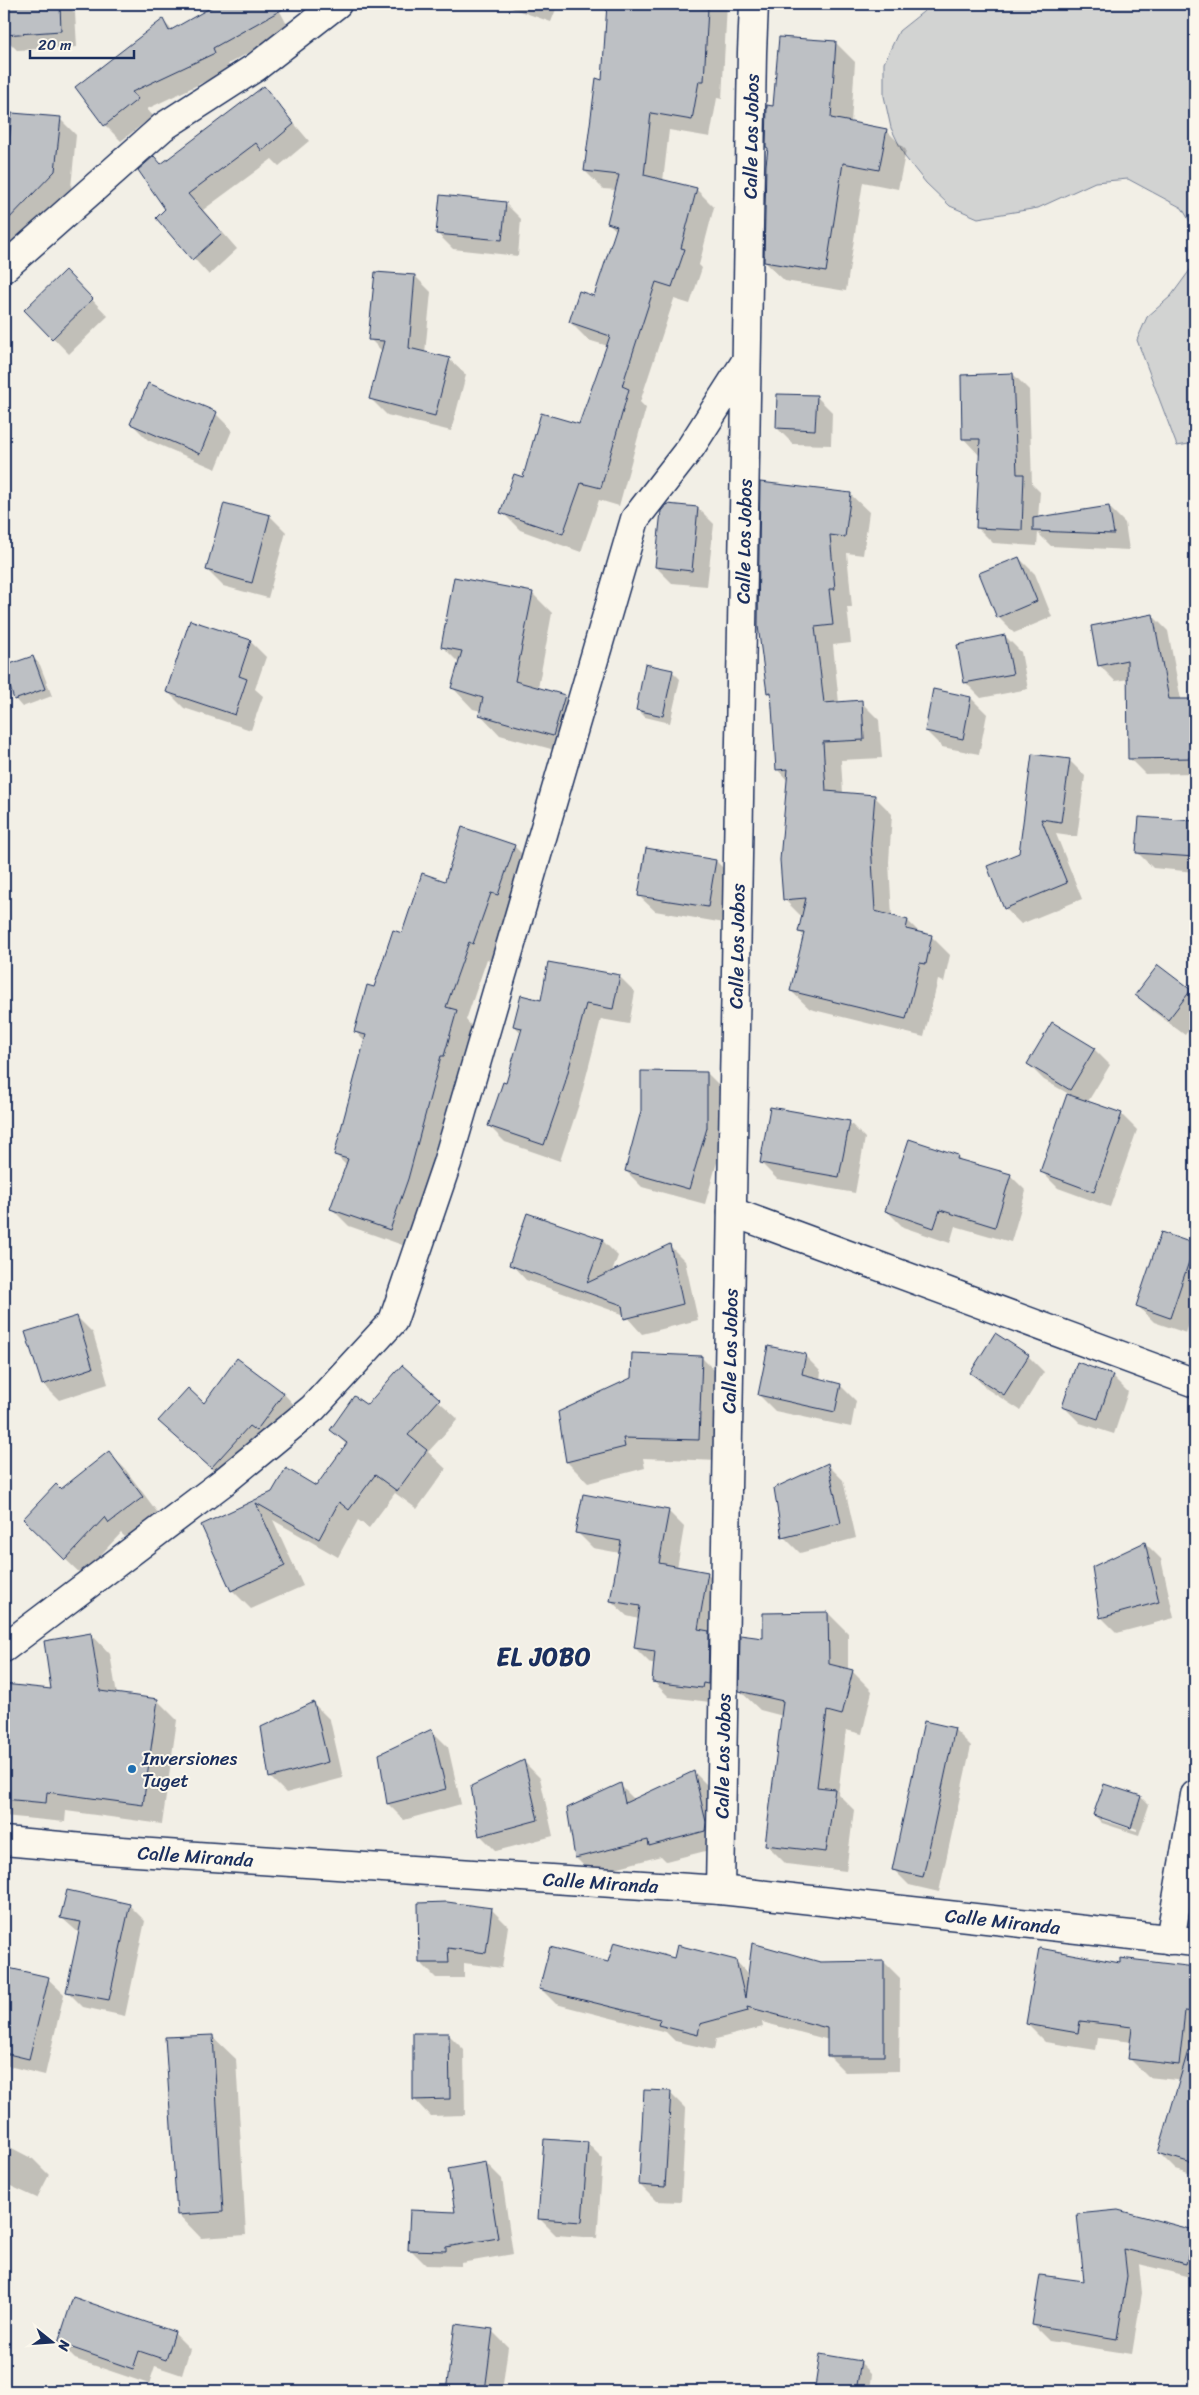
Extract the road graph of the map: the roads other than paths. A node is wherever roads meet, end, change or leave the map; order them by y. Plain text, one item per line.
1 (338, 4) edge
2 (754, 4) edge
3 (4, 268) edge
4 (746, 360) junction
5 (732, 1212) junction
6 (1195, 1383) edge
7 (4, 1648) edge
8 (1195, 1795) edge
9 (4, 1841) edge
10 (720, 1890) junction
11 (1182, 1941) edge

1 - 3 street
2 - 4 street, Calle Los Jobos
4 - 5 street, Calle Los Jobos
4 - 7 street
5 - 6 street
5 - 10 street, Calle Los Jobos
8 - 11 street
9 - 10 street, Calle Miranda
10 - 11 street, Calle Miranda

